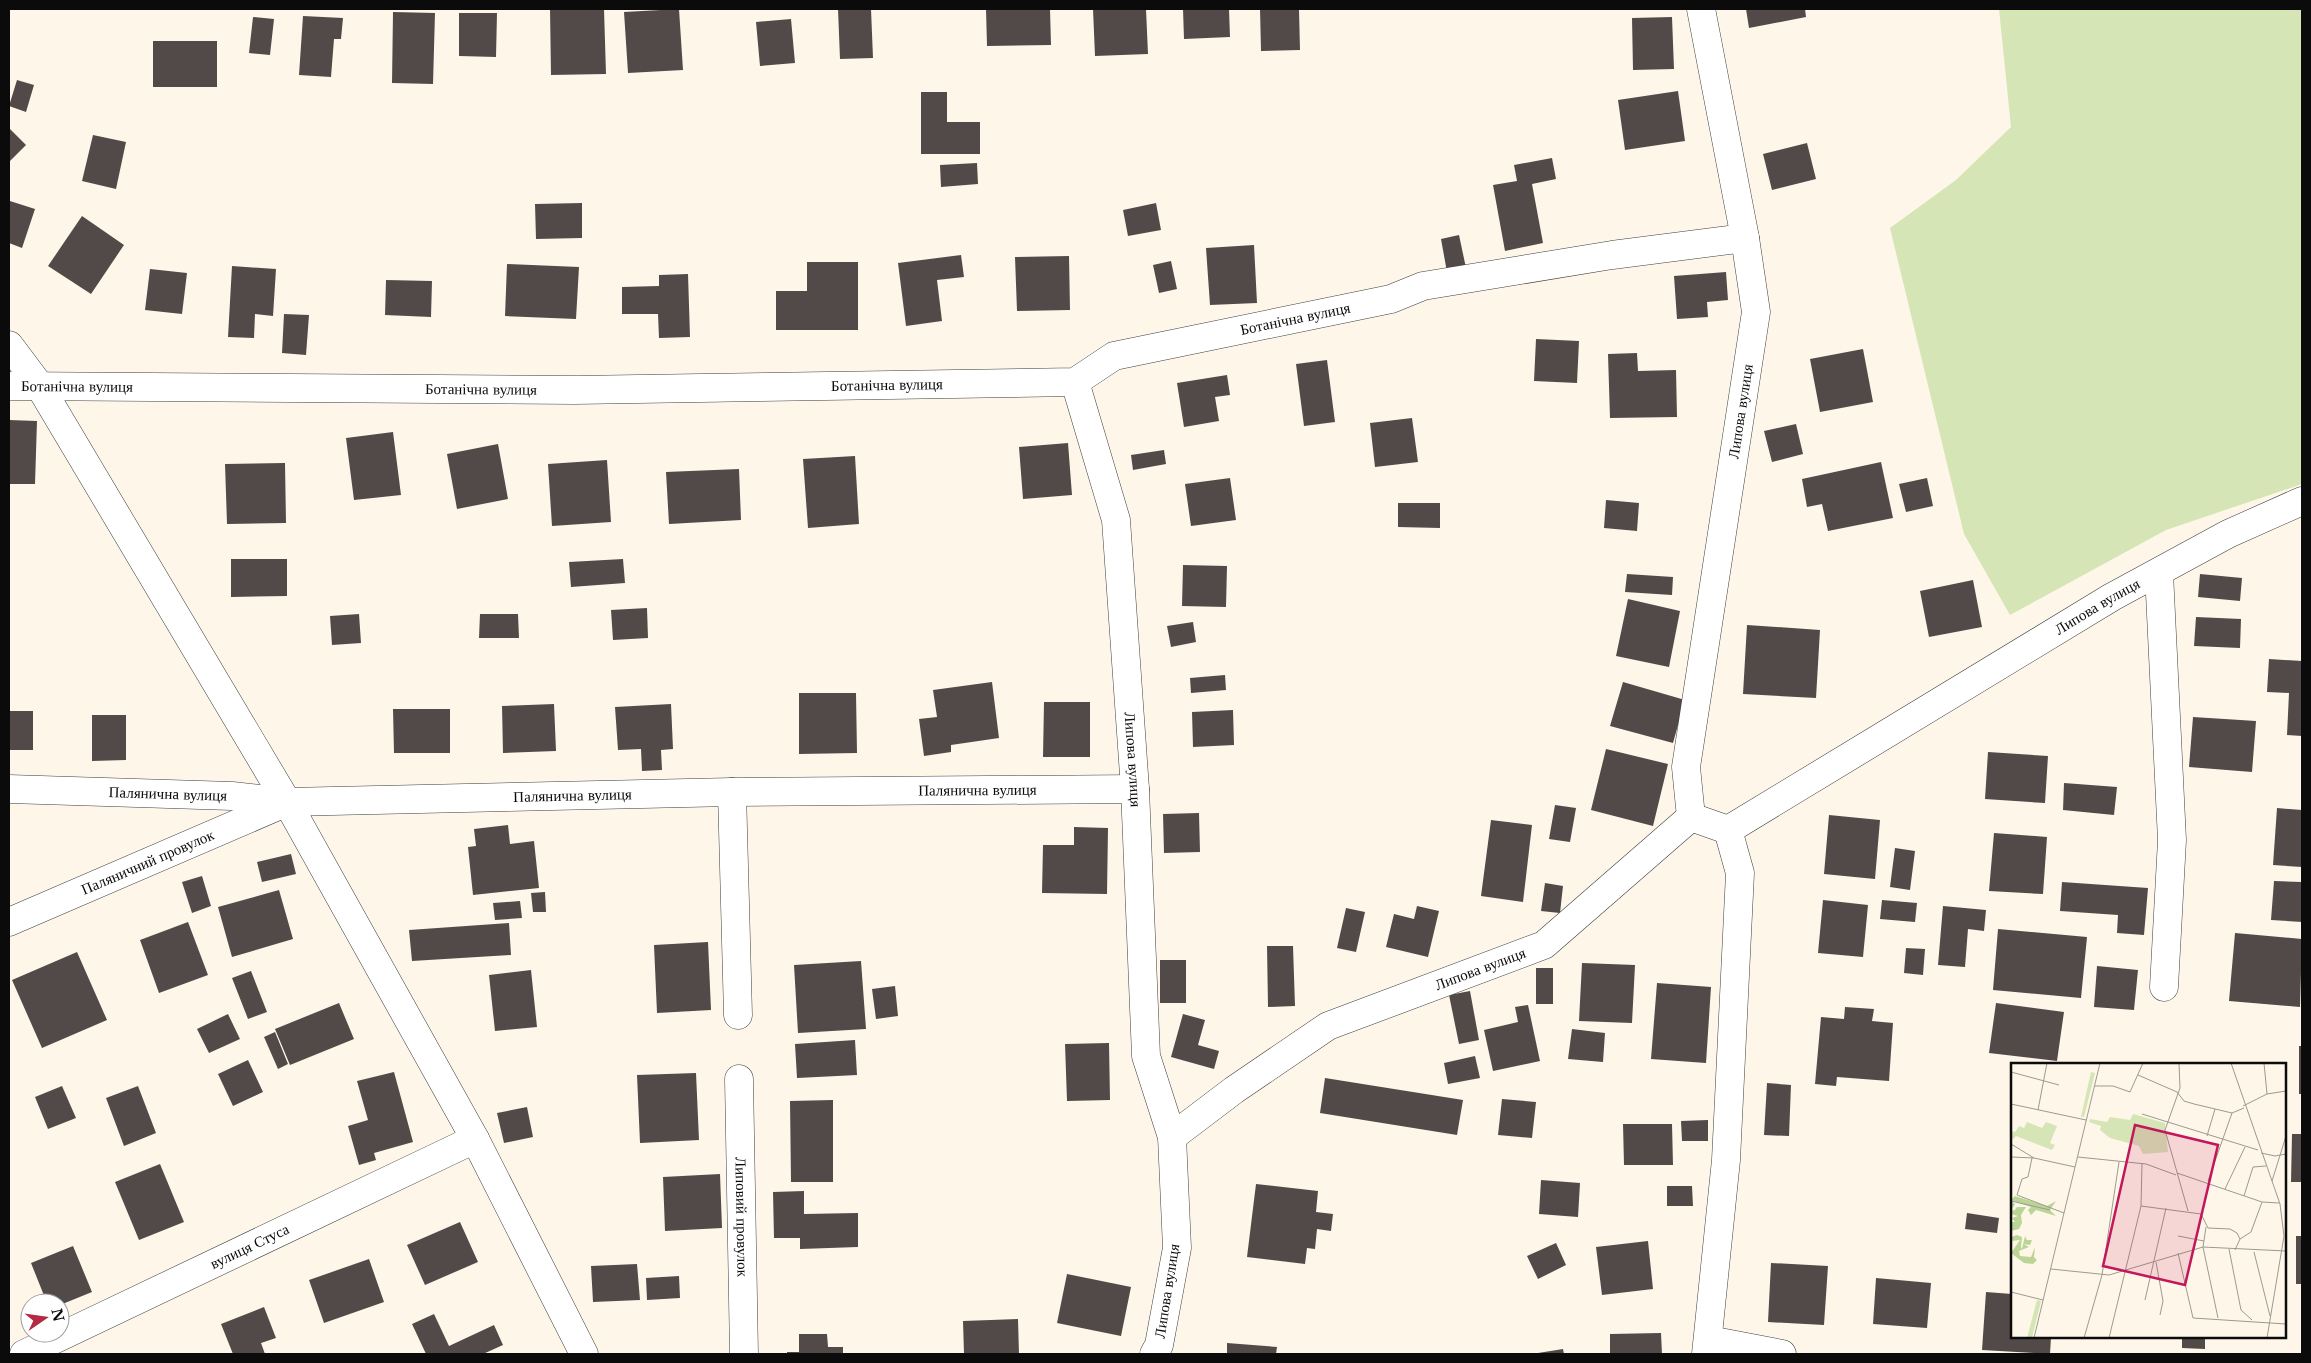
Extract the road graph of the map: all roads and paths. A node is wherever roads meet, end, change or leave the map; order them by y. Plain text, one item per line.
1 (1702, 9) edge
2 (1745, 238) junction
3 (9, 345) edge
4 (1074, 382) junction
5 (39, 385) junction
6 (9, 386) edge
7 (2302, 501) edge
8 (2158, 573) junction
9 (9, 789) edge
10 (1135, 789) junction
11 (732, 792) junction
12 (287, 802) junction
13 (1690, 817) junction
14 (1728, 830) junction
15 (9, 922) edge
16 (2164, 987) dead end
17 (738, 1015) dead end
18 (739, 1079) dead end
19 (1172, 1138) junction
20 (475, 1139) junction
21 (1708, 1347) edge
22 (24, 1354) edge
23 (584, 1354) edge
24 (744, 1354) edge
25 (1154, 1354) edge
26 (1782, 1354) edge

1 - 2 street, Липова вулиця
2 - 4 street, Ботанічна вулиця
2 - 13 street, Липова вулиця
3 - 5 street
4 - 5 street, Ботанічна вулиця
4 - 10 street, Липова вулиця
5 - 6 street, Ботанічна вулиця
5 - 12 street
7 - 8 street, Липова вулиця
8 - 14 street, Липова вулиця
8 - 16 street
9 - 12 street, Палянична вулиця
10 - 11 street, Палянична вулиця
10 - 19 street, Липова вулиця
11 - 12 street, Палянична вулиця
11 - 17 street
12 - 15 street, Паляничний провулок
12 - 20 street
13 - 14 street
13 - 19 street, Липова вулиця
14 - 21 street
18 - 24 street, Липовий провулок
19 - 25 street, Липова вулиця
20 - 22 street, вулиця Стуса
20 - 23 street
21 - 26 street

